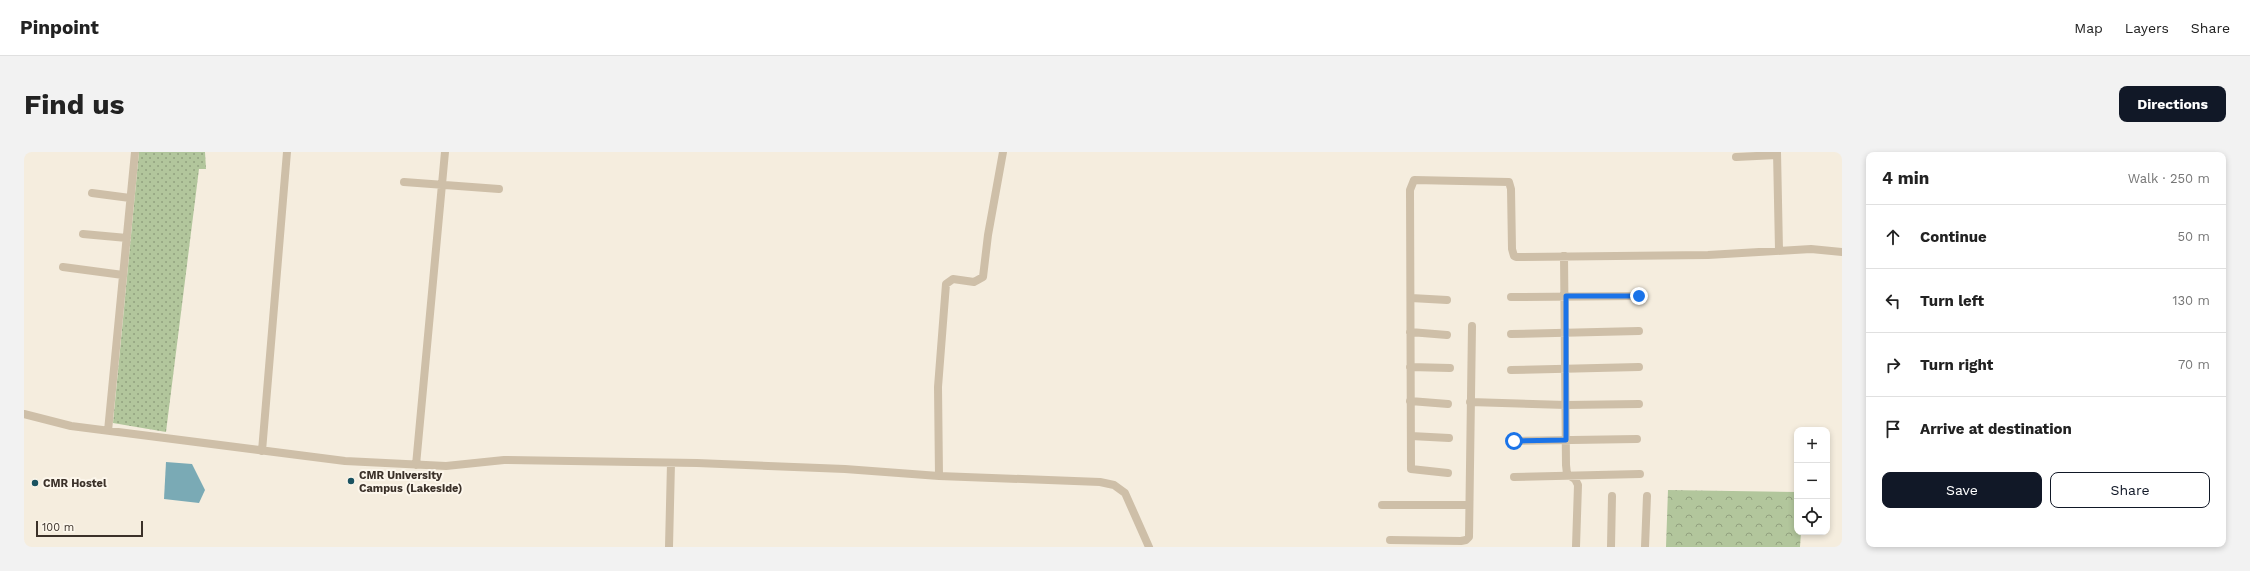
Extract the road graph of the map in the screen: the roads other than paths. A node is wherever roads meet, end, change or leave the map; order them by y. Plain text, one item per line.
1 (135, 152) edge
2 (287, 152) edge
3 (445, 152) edge
4 (1003, 152) edge
5 (1777, 154) edge
6 (1736, 157) dead end
7 (404, 182) dead end
8 (442, 185) junction
9 (499, 189) dead end
10 (92, 193) dead end
11 (130, 198) junction
12 (82, 234) dead end
13 (126, 238) junction
14 (1779, 250) junction
15 (1842, 252) edge
16 (1564, 256) junction
17 (63, 266) dead end
18 (123, 275) junction
19 (1566, 296) junction
20 (1639, 296) dead end
21 (1511, 297) dead end
22 (1411, 298) junction
23 (1447, 300) dead end
24 (1472, 326) dead end
25 (1639, 331) dead end
26 (1410, 332) junction
27 (1566, 333) junction
28 (1511, 334) dead end
29 (1447, 335) dead end
30 (1410, 367) junction
31 (1450, 368) dead end
32 (1566, 368) junction
33 (1639, 368) dead end
34 (1511, 370) dead end
35 (1410, 401) junction
36 (1470, 402) junction
37 (1448, 404) dead end
38 (1639, 404) dead end
39 (1566, 405) junction
40 (24, 414) edge
41 (108, 431) junction
42 (1411, 436) junction
43 (1449, 438) dead end
44 (1637, 439) dead end
45 (1566, 440) junction
46 (1514, 441) dead end
47 (262, 451) junction
48 (671, 463) junction
49 (416, 465) junction
50 (1448, 473) dead end
51 (1640, 474) dead end
52 (939, 476) junction
53 (1569, 476) junction
54 (1514, 477) dead end
55 (1612, 496) dead end
56 (1647, 496) dead end
57 (1382, 505) dead end
58 (1470, 505) junction
59 (1390, 540) dead end
60 (1447, 544) edge
61 (669, 547) edge
62 (1149, 547) edge
63 (1576, 547) edge
64 (1611, 547) edge
65 (1645, 547) edge

1 - 11 street
2 - 47 street
3 - 8 street
4 - 52 street
5 - 6 street
5 - 14 street
7 - 8 street
8 - 9 street
8 - 49 street
10 - 11 street
11 - 13 street
12 - 13 street
13 - 18 street
14 - 15 street
14 - 16 street
16 - 19 street
16 - 22 street
17 - 18 street
18 - 41 street
19 - 20 street
19 - 21 street
19 - 27 street
22 - 23 street
22 - 26 street
24 - 36 street
25 - 27 street
26 - 29 street
26 - 30 street
27 - 28 street
27 - 32 street
30 - 31 street
30 - 35 street
32 - 33 street
32 - 34 street
32 - 39 street
35 - 37 street
35 - 42 street
36 - 39 street
36 - 58 street
38 - 39 street
39 - 45 street
40 - 41 street
41 - 47 street
42 - 43 street
42 - 50 street
44 - 45 street
45 - 46 street
45 - 53 street
47 - 49 street
48 - 49 street
48 - 52 street
48 - 61 street
51 - 53 street
52 - 62 street
53 - 54 street
53 - 63 street
55 - 64 street
56 - 65 street
57 - 58 street
58 - 60 street
59 - 60 street

